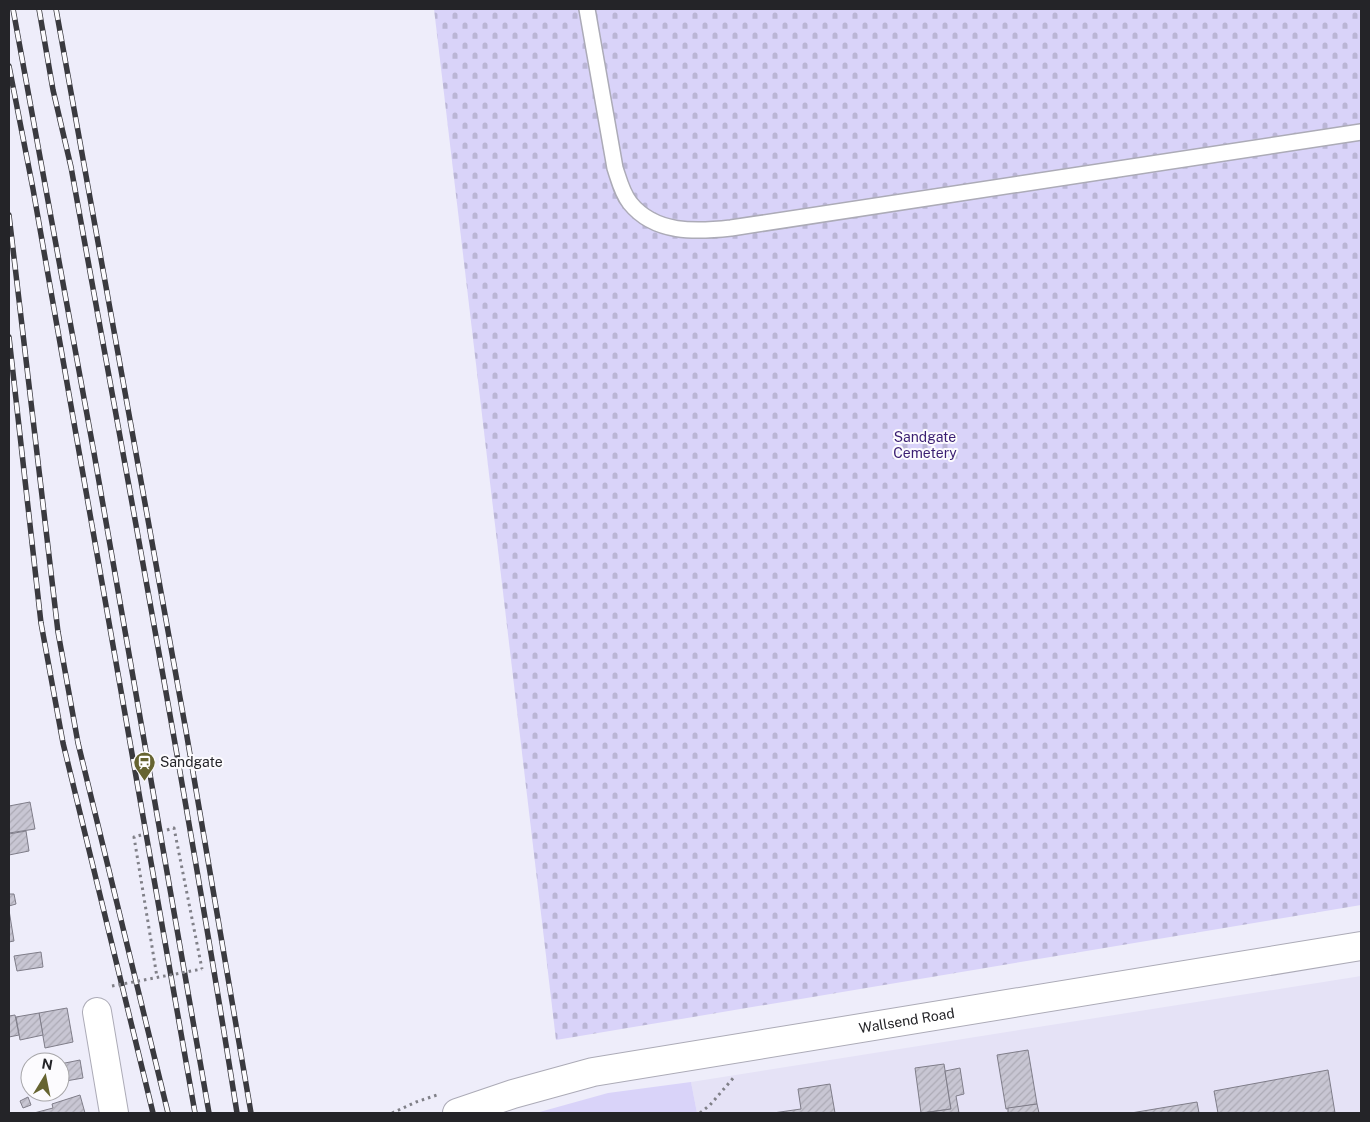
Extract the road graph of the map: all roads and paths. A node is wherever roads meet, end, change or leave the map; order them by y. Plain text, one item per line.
1 (587, 9) edge
2 (1361, 132) edge
3 (166, 830) dead end
4 (141, 835) dead end
5 (1361, 946) edge
6 (157, 977) junction
7 (112, 986) dead end
8 (97, 1012) dead end
9 (736, 1075) dead end
10 (114, 1113) edge
11 (457, 1113) edge
12 (700, 1113) edge

1 - 2 lane
3 - 6 path, bridge
4 - 6 path
5 - 11 main road, Wallsend Road
6 - 7 path, bridge
8 - 10 main road
9 - 12 path

